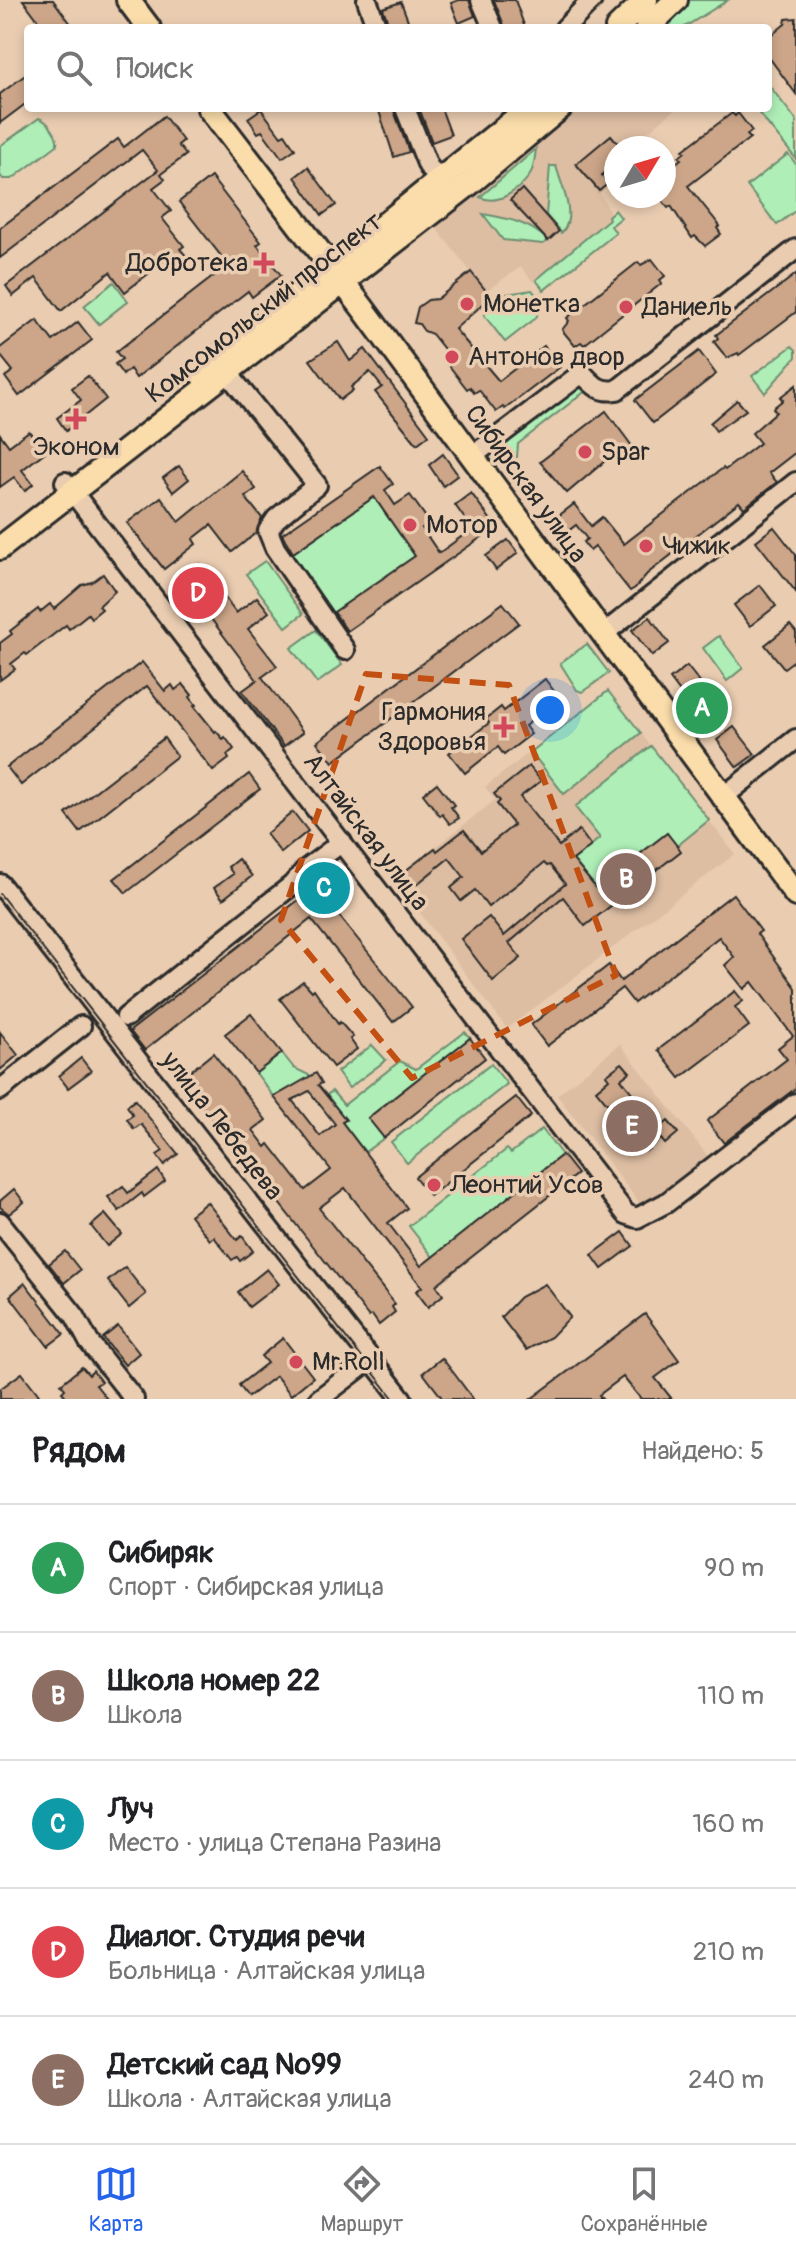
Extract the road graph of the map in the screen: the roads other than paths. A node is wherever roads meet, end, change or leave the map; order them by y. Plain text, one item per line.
1 (128, 0) edge
2 (367, 0) edge
3 (481, 0) edge
4 (592, 0) edge
5 (646, 0) edge
6 (676, 0) edge
7 (146, 24) edge
8 (376, 24) edge
9 (491, 24) edge
10 (569, 24) edge
11 (621, 24) edge
12 (651, 24) edge
13 (212, 112) edge
14 (407, 112) edge
15 (524, 112) edge
16 (555, 112) edge
17 (440, 181) junction
18 (796, 249) edge
19 (337, 276) junction
20 (227, 372) junction
21 (471, 457) junction
22 (796, 482) edge
23 (68, 486) junction
24 (0, 533) edge
25 (0, 548) edge
26 (602, 635) junction
27 (345, 650) dead end
28 (796, 739) edge
29 (723, 797) junction
30 (342, 842) junction
31 (0, 884) edge
32 (796, 895) edge
33 (126, 1017) dead end
34 (81, 1026) dead end
35 (0, 1090) edge
36 (796, 1103) edge
37 (0, 1222) edge
38 (371, 1359) junction
39 (134, 1399) edge
40 (319, 1399) edge
41 (402, 1399) edge

1 - 7 main road
2 - 8 street
3 - 9 street
4 - 10 street
5 - 11 main road
6 - 12 main road
13 - 19 main road, Сибирская улица
14 - 17 street
15 - 17 main road, Комсомольский проспект
16 - 19 main road, Комсомольский проспект
17 - 19 main road, Комсомольский проспект
18 - 21 street
19 - 20 main road, Комсомольский проспект
19 - 21 main road, Сибирская улица
19 - 23 main road, Комсомольский проспект
20 - 23 main road, Комсомольский проспект
20 - 27 street
21 - 26 main road, Сибирская улица
22 - 26 street
23 - 24 main road, Комсомольский проспект
23 - 25 main road, Комсомольский проспект
23 - 30 street, Алтайская улица
26 - 29 main road, Сибирская улица
28 - 29 street
29 - 32 main road, Сибирская улица
30 - 33 street
30 - 36 street, Алтайская улица
31 - 38 street, улица Лебедева
34 - 35 street
37 - 39 street
38 - 40 street
38 - 41 street, улица Лебедева

